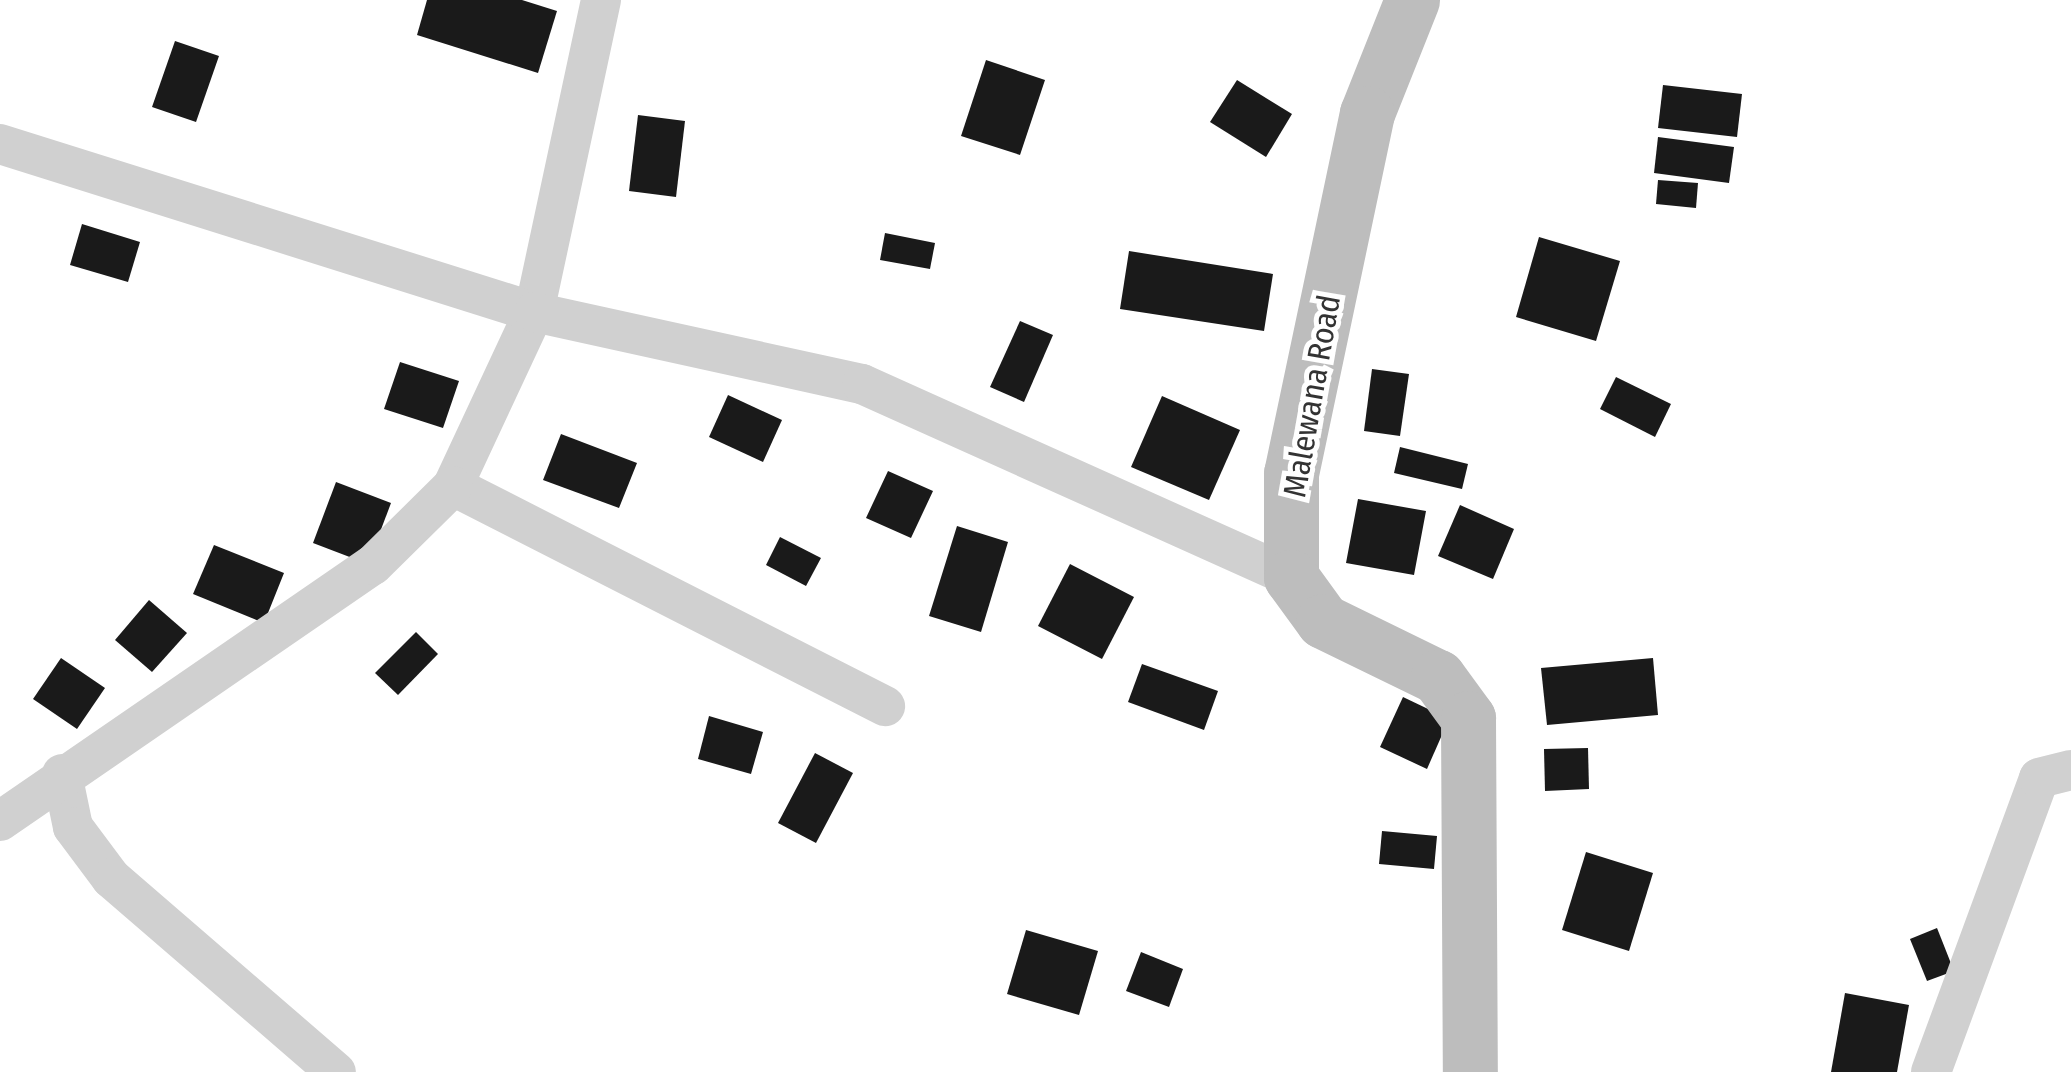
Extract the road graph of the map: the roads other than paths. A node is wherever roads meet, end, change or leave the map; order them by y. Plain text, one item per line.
1 (601, 0) edge
2 (1412, 0) edge
3 (0, 144) edge
4 (534, 312) junction
5 (452, 486) junction
6 (1291, 578) junction
7 (885, 706) dead end
8 (2071, 770) edge
9 (62, 774) junction
10 (0, 820) edge
11 (336, 1072) edge
12 (1470, 1072) edge
13 (1931, 1072) edge

1 - 4 street
2 - 6 street, Malewana Road
3 - 4 street
4 - 5 street
4 - 6 street
5 - 7 street
5 - 9 street
6 - 12 street
8 - 13 street
9 - 10 street
9 - 11 street

